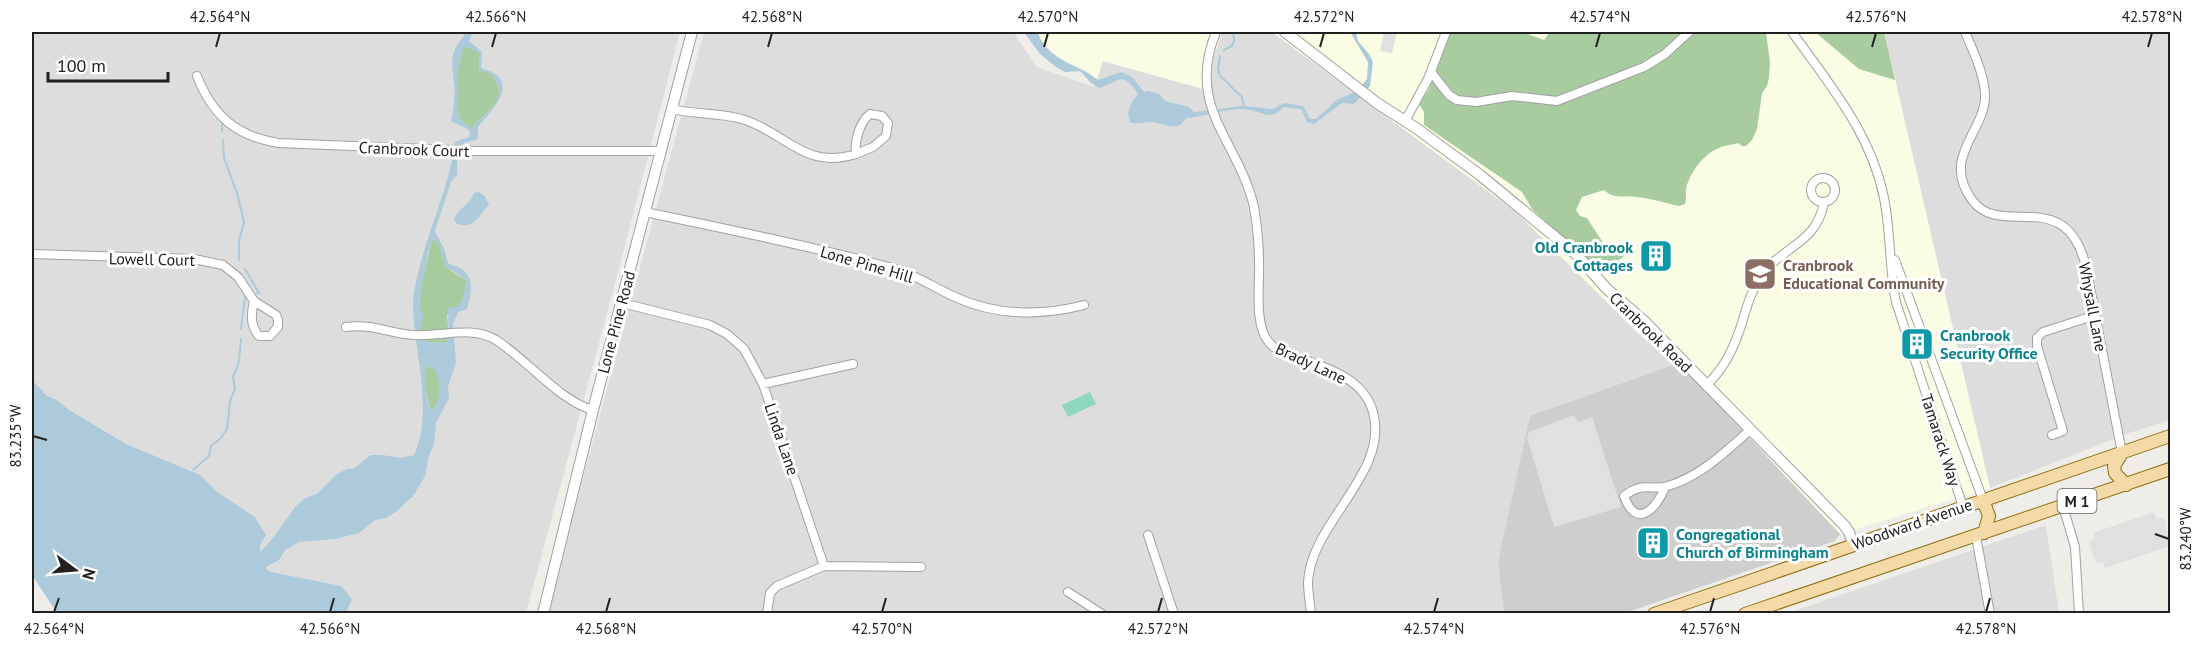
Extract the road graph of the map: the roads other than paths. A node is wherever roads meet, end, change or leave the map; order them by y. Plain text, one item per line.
1 (692, 32) edge
2 (1216, 32) edge
3 (1285, 32) edge
4 (1446, 32) edge
5 (1689, 32) edge
6 (1792, 32) edge
7 (1965, 32) edge
8 (1431, 72) junction
9 (197, 76) dead end
10 (672, 109) junction
11 (1405, 121) junction
12 (661, 151) junction
13 (856, 154) junction
14 (1824, 202) dead end
15 (645, 212) junction
16 (1890, 245) junction
17 (32, 255) edge
18 (254, 301) dead end
19 (622, 303) junction
20 (1084, 304) dead end
21 (1915, 315) junction
22 (2096, 315) junction
23 (1900, 317) junction
24 (346, 327) dead end
25 (853, 364) dead end
26 (1934, 368) junction
27 (1919, 374) junction
28 (763, 384) junction
29 (1706, 386) junction
30 (593, 410) junction
31 (1750, 430) junction
32 (2052, 435) dead end
33 (2170, 436) edge
34 (2122, 453) junction
35 (2170, 469) edge
36 (2126, 485) junction
37 (1665, 487) junction
38 (1983, 500) junction
39 (2063, 506) junction
40 (1963, 507) junction
41 (1980, 534) junction
42 (1148, 535) dead end
43 (1853, 544) junction
44 (824, 566) junction
45 (921, 567) dead end
46 (1068, 592) dead end
47 (543, 614) edge
48 (767, 614) edge
49 (1102, 614) edge
50 (1174, 614) edge
51 (1311, 614) edge
52 (1654, 614) edge
53 (1745, 614) edge
54 (1990, 614) edge
55 (2079, 614) edge

1 - 10 street, Lone Pine Road
2 - 51 street, Brady Lane
3 - 11 street, Cranbrook Road
4 - 8 street
5 - 8 street
6 - 16 street, Tamarack Way
7 - 22 street, Whysall Lane
8 - 11 street
9 - 12 street, Cranbrook Court
10 - 12 street, Lone Pine Road
10 - 13 street
11 - 29 street, Cranbrook Road
12 - 15 street, Lone Pine Road
13 - 13 street
14 - 29 street
15 - 19 street, Lone Pine Road
15 - 20 street, Lone Pine Hill
16 - 21 street, Tamarack Way
16 - 23 street, Tamarack Way
17 - 18 street, Lowell Court
19 - 28 street, Linda Lane
19 - 30 street, Lone Pine Road
21 - 23 street
21 - 26 street, Tamarack Way
22 - 32 street
22 - 34 street, Whysall Lane
23 - 27 street, Tamarack Way
24 - 30 street
25 - 28 street
26 - 27 street, Tamarack Way
26 - 38 street, Tamarack Way
27 - 40 street, Tamarack Way
28 - 44 street, Linda Lane
29 - 31 street, Cranbrook Road
30 - 47 street, Lone Pine Road
31 - 37 street
31 - 43 street, Cranbrook Road
33 - 34 main road, Woodward Avenue / M 1
34 - 36 main road
34 - 38 main road, Woodward Avenue / M 1
35 - 36 main road, Woodward Avenue / M 1
36 - 39 main road, Woodward Avenue / M 1
37 - 37 street
38 - 40 main road, Woodward Avenue / M 1
38 - 41 main road
39 - 41 main road, Woodward Avenue / M 1
39 - 55 street
40 - 43 main road, Woodward Avenue / M 1
41 - 53 main road, Woodward Avenue / M 1
41 - 54 street
42 - 50 street
43 - 52 main road, Woodward Avenue / M 1
44 - 45 street
44 - 48 street
46 - 49 street

